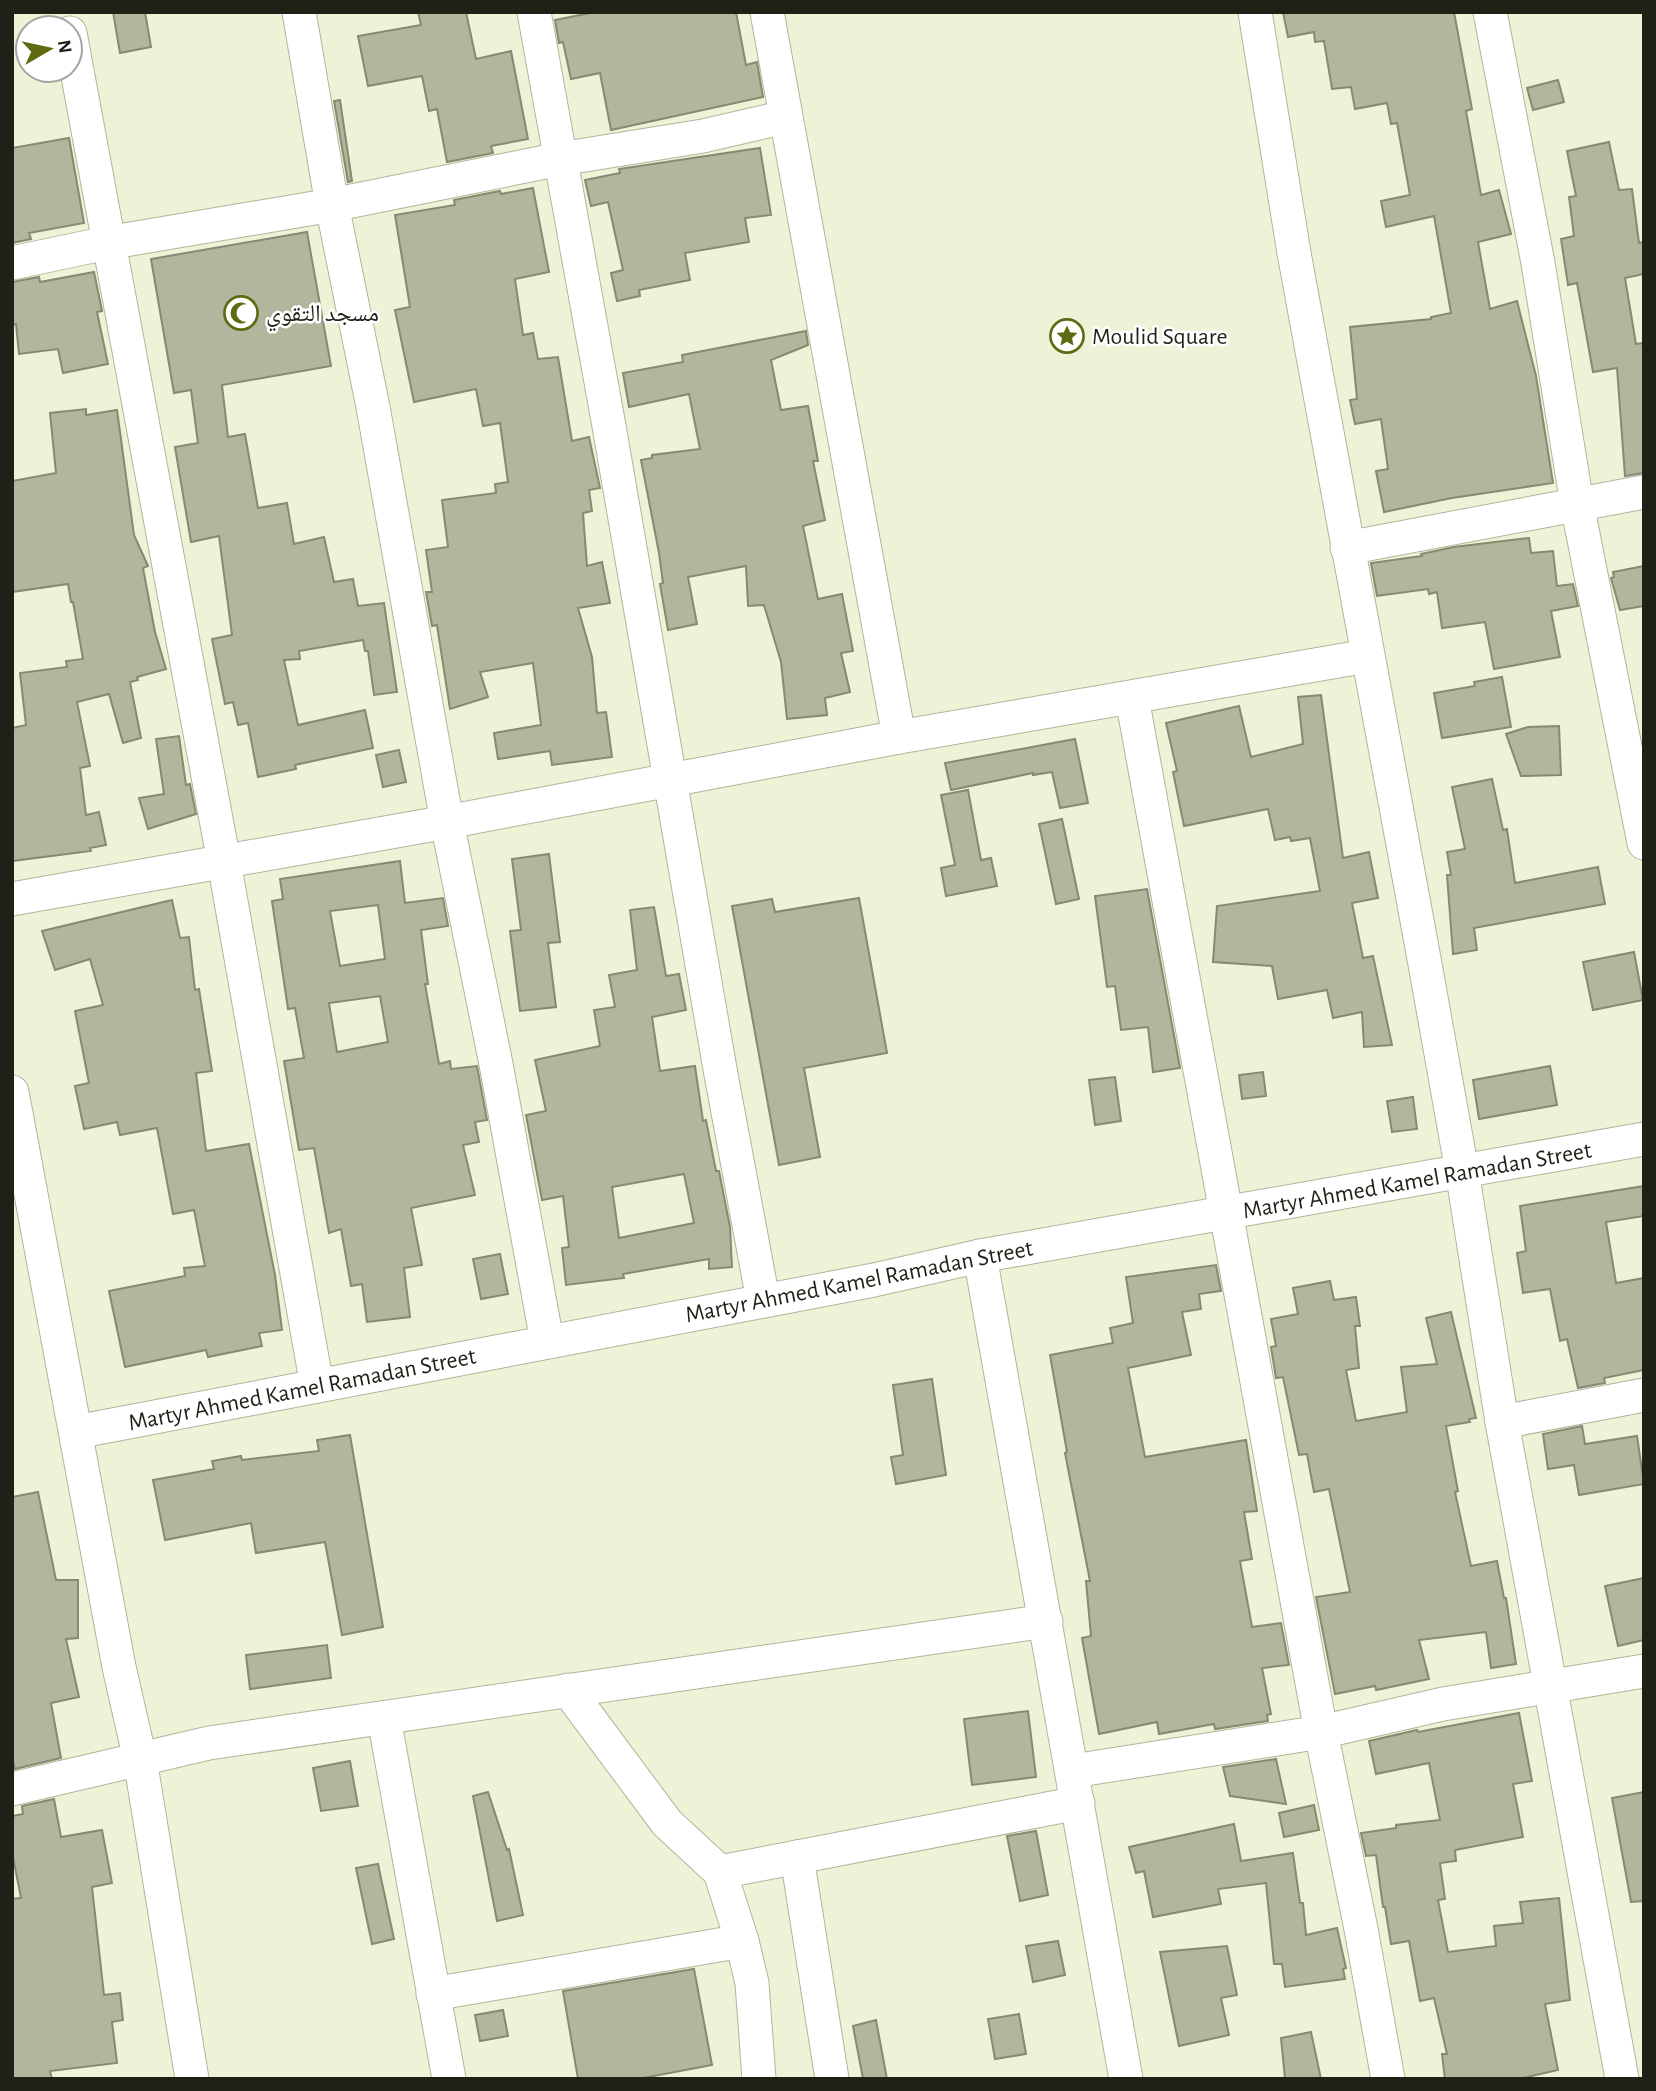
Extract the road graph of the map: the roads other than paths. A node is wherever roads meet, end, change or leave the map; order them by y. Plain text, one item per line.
1 (299, 12) edge
2 (534, 12) edge
3 (1255, 12) edge
4 (1490, 12) edge
5 (770, 13) edge
6 (79, 84) edge
7 (785, 117) junction
8 (560, 159) junction
9 (332, 205) junction
10 (107, 243) junction
11 (12, 263) edge
12 (1644, 492) edge
13 (1577, 504) junction
14 (1348, 548) junction
15 (1367, 656) junction
16 (1132, 698) junction
17 (899, 737) junction
18 (670, 781) junction
19 (447, 822) junction
20 (1644, 843) edge
21 (224, 862) junction
22 (12, 898) edge
23 (12, 1092) edge
24 (1644, 1139) edge
25 (1462, 1171) junction
26 (22, 1195) edge
27 (1228, 1214) junction
28 (981, 1256) junction
29 (763, 1300) junction
30 (547, 1341) junction
31 (317, 1385) junction
32 (1644, 1395) edge
33 (1502, 1422) junction
34 (76, 1433) junction
35 (1046, 1622) junction
36 (1644, 1671) edge
37 (1551, 1687) junction
38 (569, 1690) junction
39 (384, 1718) junction
40 (1321, 1732) junction
41 (140, 1759) junction
42 (1076, 1787) junction
43 (12, 1789) edge
44 (797, 1857) junction
45 (720, 1872) junction
46 (742, 1941) junction
47 (433, 1994) junction
48 (826, 2078) edge
49 (192, 2079) edge
50 (449, 2079) edge
51 (759, 2079) edge
52 (1126, 2079) edge
53 (1388, 2079) edge
54 (1622, 2079) edge

1 - 9 street
2 - 8 street
3 - 14 street
4 - 13 street
5 - 7 street
6 - 10 street
7 - 8 street
7 - 17 street
8 - 9 street
8 - 18 street
9 - 10 street
9 - 19 street
10 - 11 street
10 - 21 street
12 - 13 street
13 - 14 street
13 - 20 street
14 - 15 street
15 - 16 street
15 - 25 street
16 - 17 street
16 - 27 street
17 - 18 street
18 - 19 street
18 - 29 street
19 - 21 street
19 - 30 street
21 - 22 street
21 - 31 street
23 - 26 street
24 - 25 street, Martyr Ahmed Kamel Ramadan Street
25 - 27 street, Martyr Ahmed Kamel Ramadan Street
25 - 33 street
26 - 34 street
27 - 28 street, Martyr Ahmed Kamel Ramadan Street
27 - 40 street
28 - 29 street, Martyr Ahmed Kamel Ramadan Street
28 - 35 street
29 - 30 street, Martyr Ahmed Kamel Ramadan Street
30 - 31 street, Martyr Ahmed Kamel Ramadan Street
31 - 34 street, Martyr Ahmed Kamel Ramadan Street
32 - 33 street
33 - 37 street
34 - 41 street
35 - 38 street
35 - 42 street
36 - 37 street
37 - 40 street
37 - 54 street
38 - 39 street
38 - 45 street
39 - 41 street
39 - 47 street
40 - 42 street
40 - 53 street
41 - 43 street
41 - 49 street
42 - 44 street
42 - 52 street
44 - 45 street
44 - 48 street
45 - 46 street
46 - 47 street
46 - 51 street
47 - 50 street

